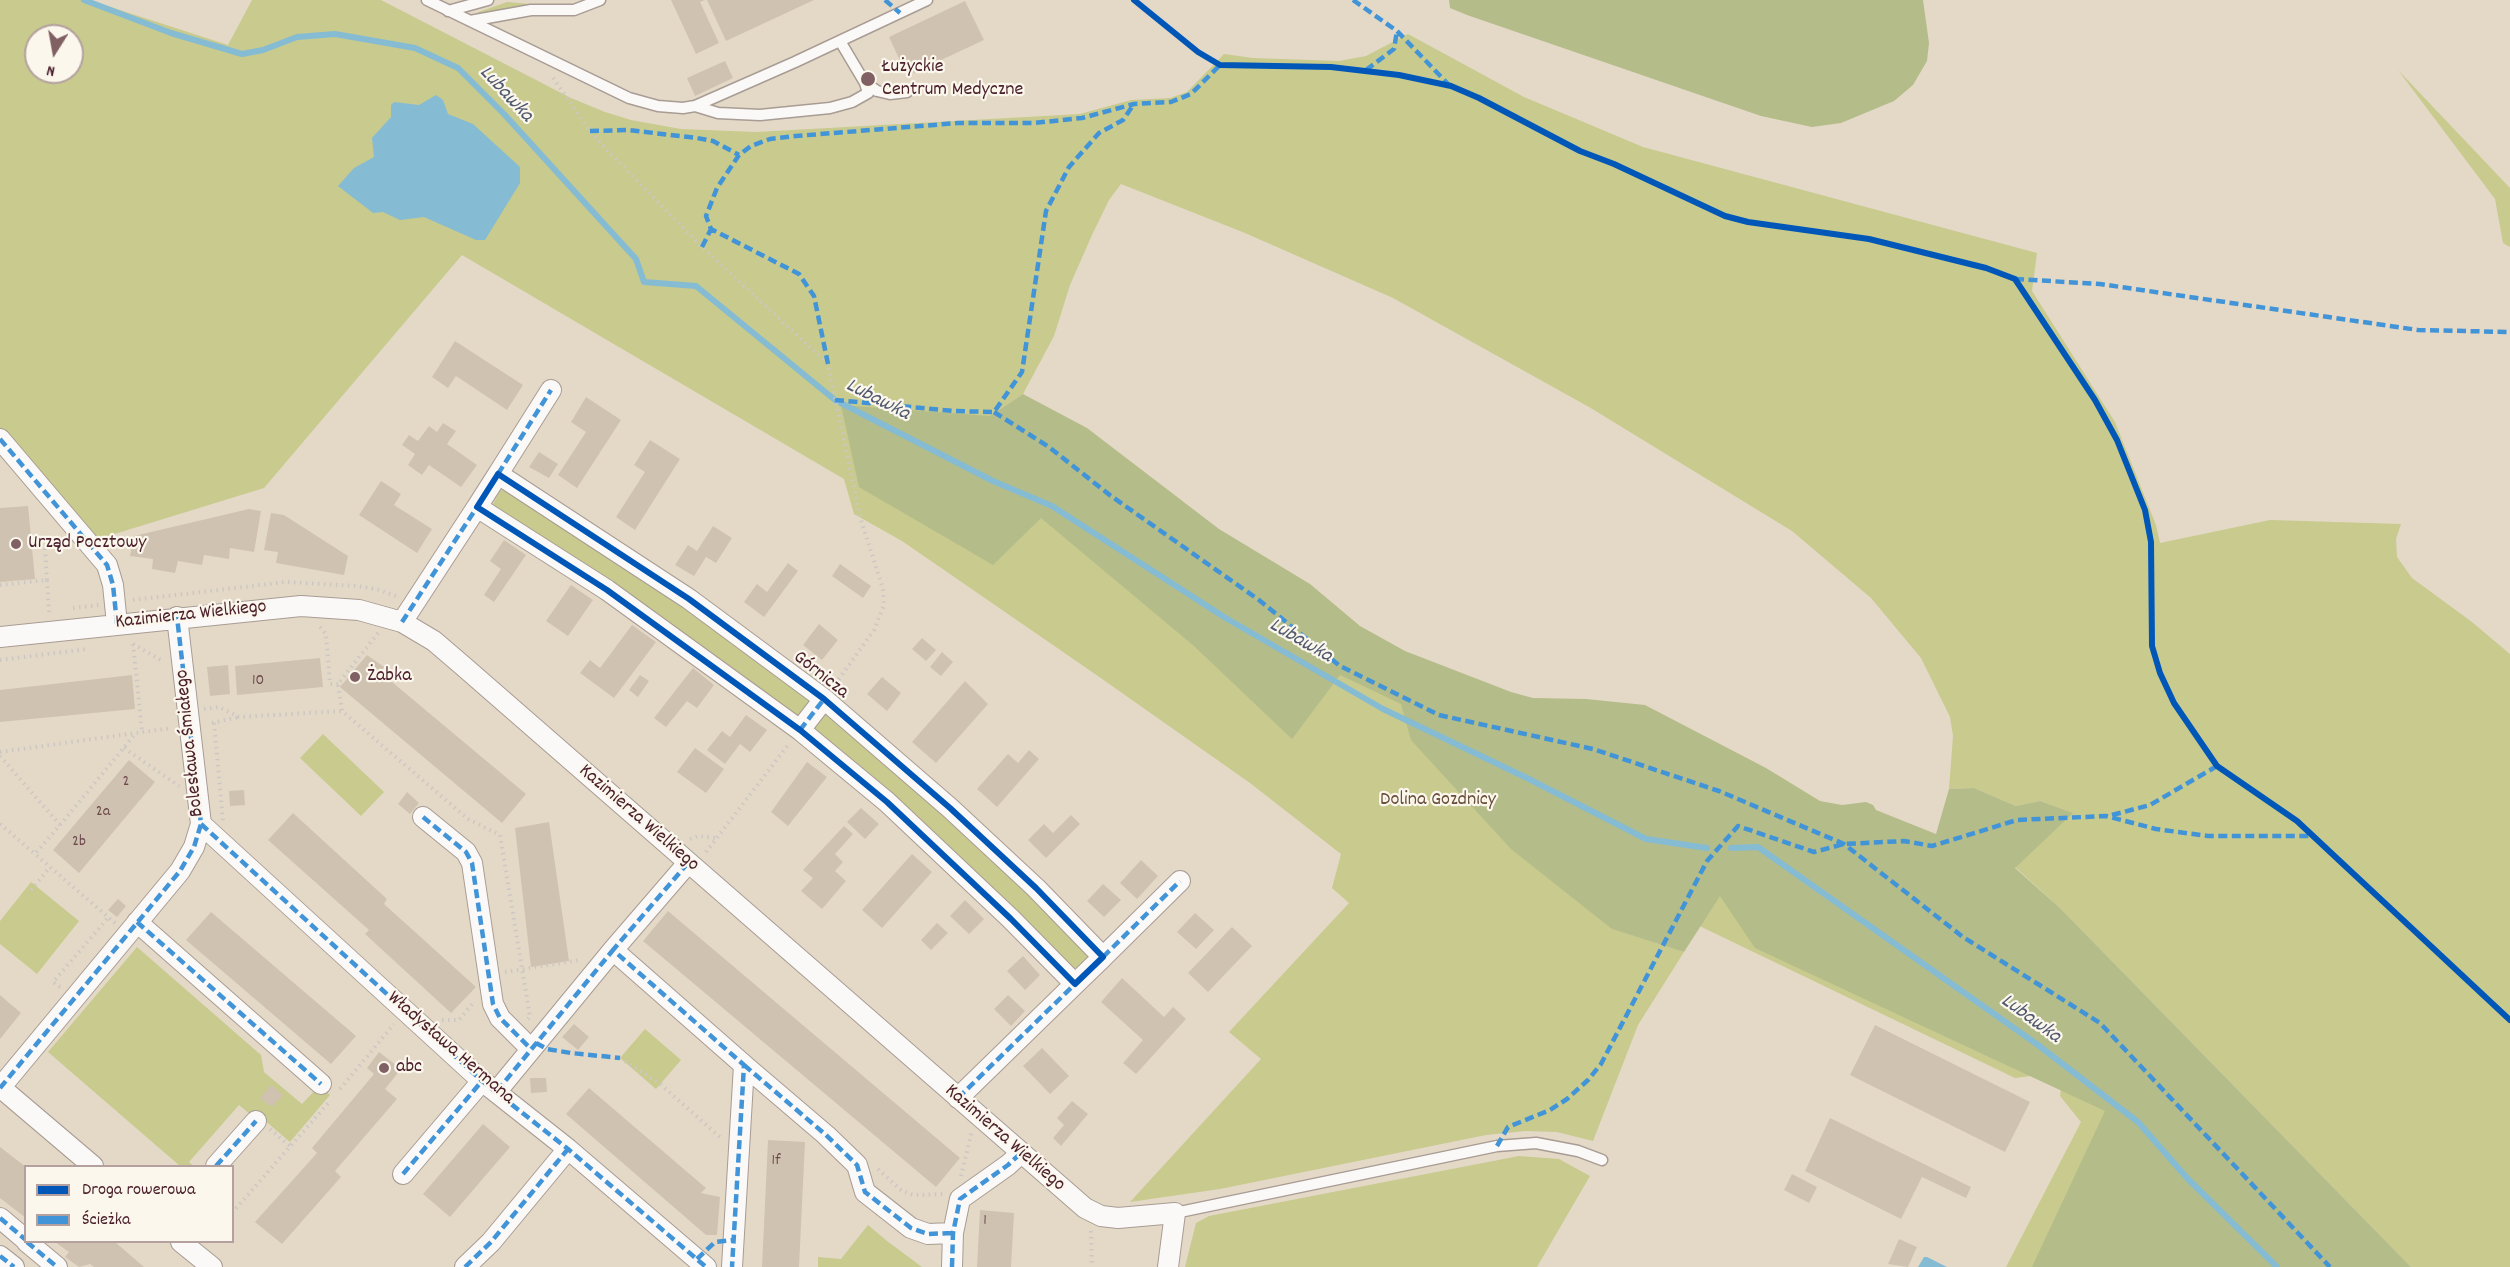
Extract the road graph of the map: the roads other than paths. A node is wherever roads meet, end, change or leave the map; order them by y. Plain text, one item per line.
1 (427, 0) edge
2 (488, 0) edge
3 (600, 0) edge
4 (927, 0) edge
5 (553, 5) edge
6 (448, 11) junction
7 (470, 21) junction
8 (840, 41) junction
9 (865, 83) junction
10 (907, 92) dead end
11 (695, 106) junction
12 (551, 390) dead end
13 (0, 439) edge
14 (498, 474) junction
15 (477, 507) junction
16 (177, 617) junction
17 (402, 622) junction
18 (117, 624) junction
19 (0, 637) edge
20 (824, 699) junction
21 (800, 730) junction
22 (423, 817) dead end
23 (201, 824) junction
24 (688, 863) junction
25 (1180, 881) dead end
26 (137, 922) junction
27 (613, 950) junction
28 (1103, 957) junction
29 (1075, 984) junction
30 (531, 1049) junction
31 (744, 1065) junction
32 (321, 1084) dead end
33 (490, 1086) junction
34 (0, 1087) edge
35 (958, 1098) junction
36 (256, 1121) dead end
37 (568, 1149) junction
38 (1020, 1154) junction
39 (1602, 1160) dead end
40 (91, 1165) edge
41 (218, 1165) edge
42 (403, 1174) dead end
43 (1175, 1213) junction
44 (0, 1218) edge
45 (953, 1233) junction
46 (24, 1239) edge
47 (28, 1243) edge
48 (182, 1243) edge
49 (0, 1256) edge
50 (14, 1267) edge
51 (57, 1267) edge
52 (212, 1267) edge
53 (465, 1267) edge
54 (706, 1267) edge
55 (732, 1267) edge
56 (952, 1267) edge
57 (1168, 1267) edge

1 - 6 lane
2 - 6 lane
3 - 5 lane
4 - 8 lane
5 - 7 lane
6 - 7 lane
7 - 11 lane
8 - 9 lane
8 - 11 lane
9 - 10 lane
9 - 11 lane
12 - 14 street
13 - 18 street
14 - 15 street
14 - 20 street, Górnicza
15 - 17 street
15 - 21 street
16 - 17 street, Kazimierza Wielkiego
16 - 18 street, Kazimierza Wielkiego
16 - 23 street, Bolesława Śmiałego
17 - 24 street, Kazimierza Wielkiego
18 - 19 street, Kazimierza Wielkiego
20 - 21 street
20 - 28 street, Górnicza
21 - 29 street
22 - 30 street
23 - 26 street, Bolesława Śmiałego
23 - 33 street, Władysława Hermana
24 - 27 street
24 - 35 street, Kazimierza Wielkiego
25 - 28 street
26 - 32 street
26 - 34 street, Bolesława Śmiałego
27 - 30 street
27 - 31 street
28 - 29 street
29 - 35 street
30 - 33 street
31 - 45 street
31 - 55 street
33 - 37 street, Władysława Hermana
33 - 42 street
34 - 40 street
35 - 38 street, Kazimierza Wielkiego
36 - 41 street
37 - 53 street
37 - 54 street, Władysława Hermana
38 - 43 street, Kazimierza Wielkiego
38 - 45 street
39 - 43 lane
43 - 57 street
44 - 46 street
45 - 56 street
47 - 51 street
48 - 52 street
49 - 50 street

